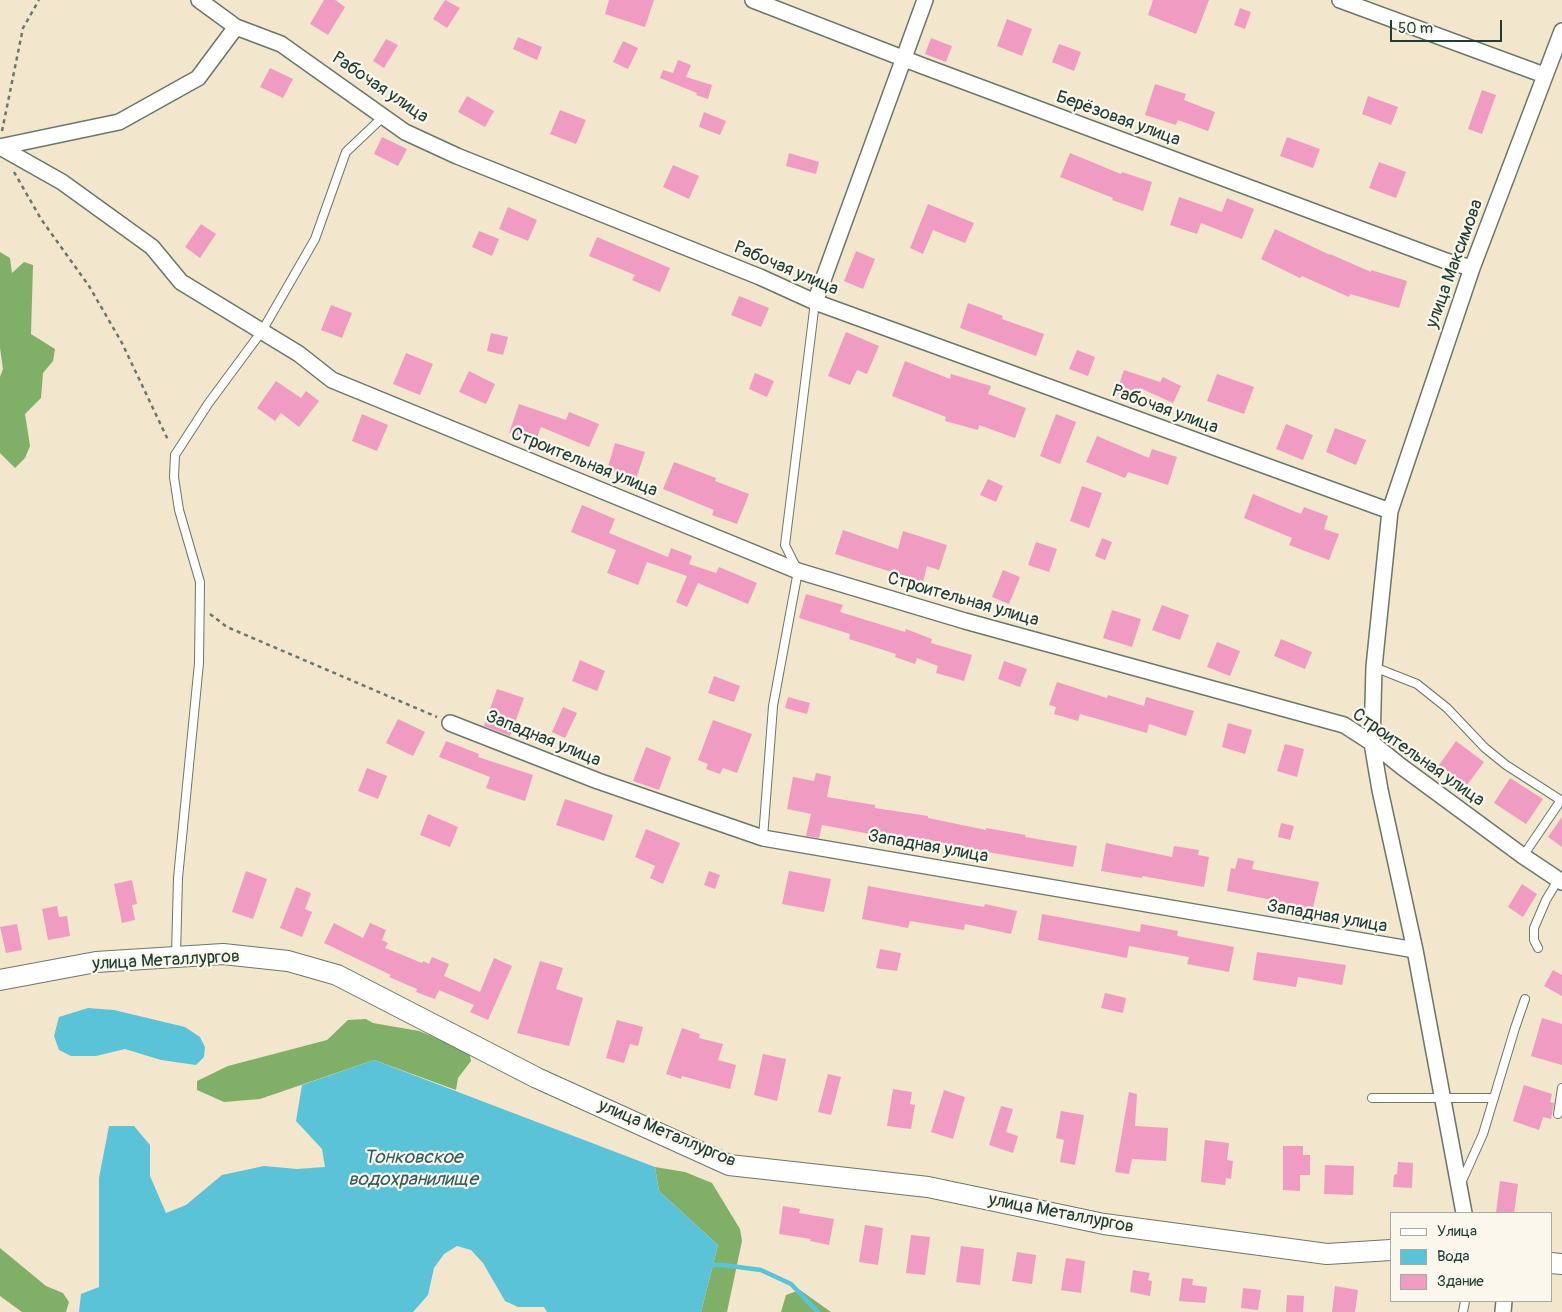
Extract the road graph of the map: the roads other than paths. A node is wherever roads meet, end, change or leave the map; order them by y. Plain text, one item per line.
1 (199, 0) edge
2 (752, 0) edge
3 (924, 0) edge
4 (1340, 0) edge
5 (236, 27) junction
6 (1562, 31) edge
7 (903, 58) junction
8 (1544, 75) junction
9 (384, 116) junction
10 (1, 142) edge
11 (1472, 268) junction
12 (815, 302) junction
13 (262, 331) junction
14 (1390, 511) junction
15 (798, 571) junction
16 (1374, 667) junction
17 (450, 723) road end
18 (1372, 743) junction
19 (1562, 800) edge
20 (763, 838) junction
21 (1523, 856) junction
22 (1560, 881) edge
23 (1538, 948) dead end
24 (1415, 950) junction
25 (176, 957) junction
26 (0, 980) edge
27 (1526, 999) dead end
28 (1562, 1088) edge
29 (1372, 1098) dead end
30 (1442, 1098) junction
31 (1494, 1098) junction
32 (1558, 1114) dead end
33 (1459, 1187) junction
34 (1464, 1212) edge
35 (1390, 1250) edge

1 - 5 street, Рабочая улица
2 - 7 street, Берёзовая улица
3 - 7 street
4 - 8 street
5 - 9 street, Рабочая улица
5 - 10 street
6 - 8 street, улица Максимова
7 - 11 street, Берёзовая улица
7 - 12 street
8 - 11 street, улица Максимова
9 - 12 street, Рабочая улица
9 - 13 lane
10 - 13 street, Строительная улица
11 - 14 street, улица Максимова
12 - 14 street, Рабочая улица
12 - 15 lane
13 - 15 street, Строительная улица
13 - 25 lane
14 - 16 street, улица Максимова
15 - 18 street, Строительная улица
15 - 20 lane
16 - 18 street, улица Максимова
16 - 19 lane
17 - 20 street, Западная улица
18 - 21 street, Строительная улица
18 - 24 street, улица Максимова
19 - 21 lane
20 - 24 street, Западная улица
21 - 22 street, Строительная улица
22 - 23 lane
24 - 30 street, улица Максимова
25 - 26 street, улица Металлургов
25 - 35 street, улица Металлургов
27 - 31 lane
28 - 32 lane
29 - 30 lane
30 - 31 lane
30 - 33 street, улица Максимова
31 - 33 lane
33 - 34 street, улица Максимова

